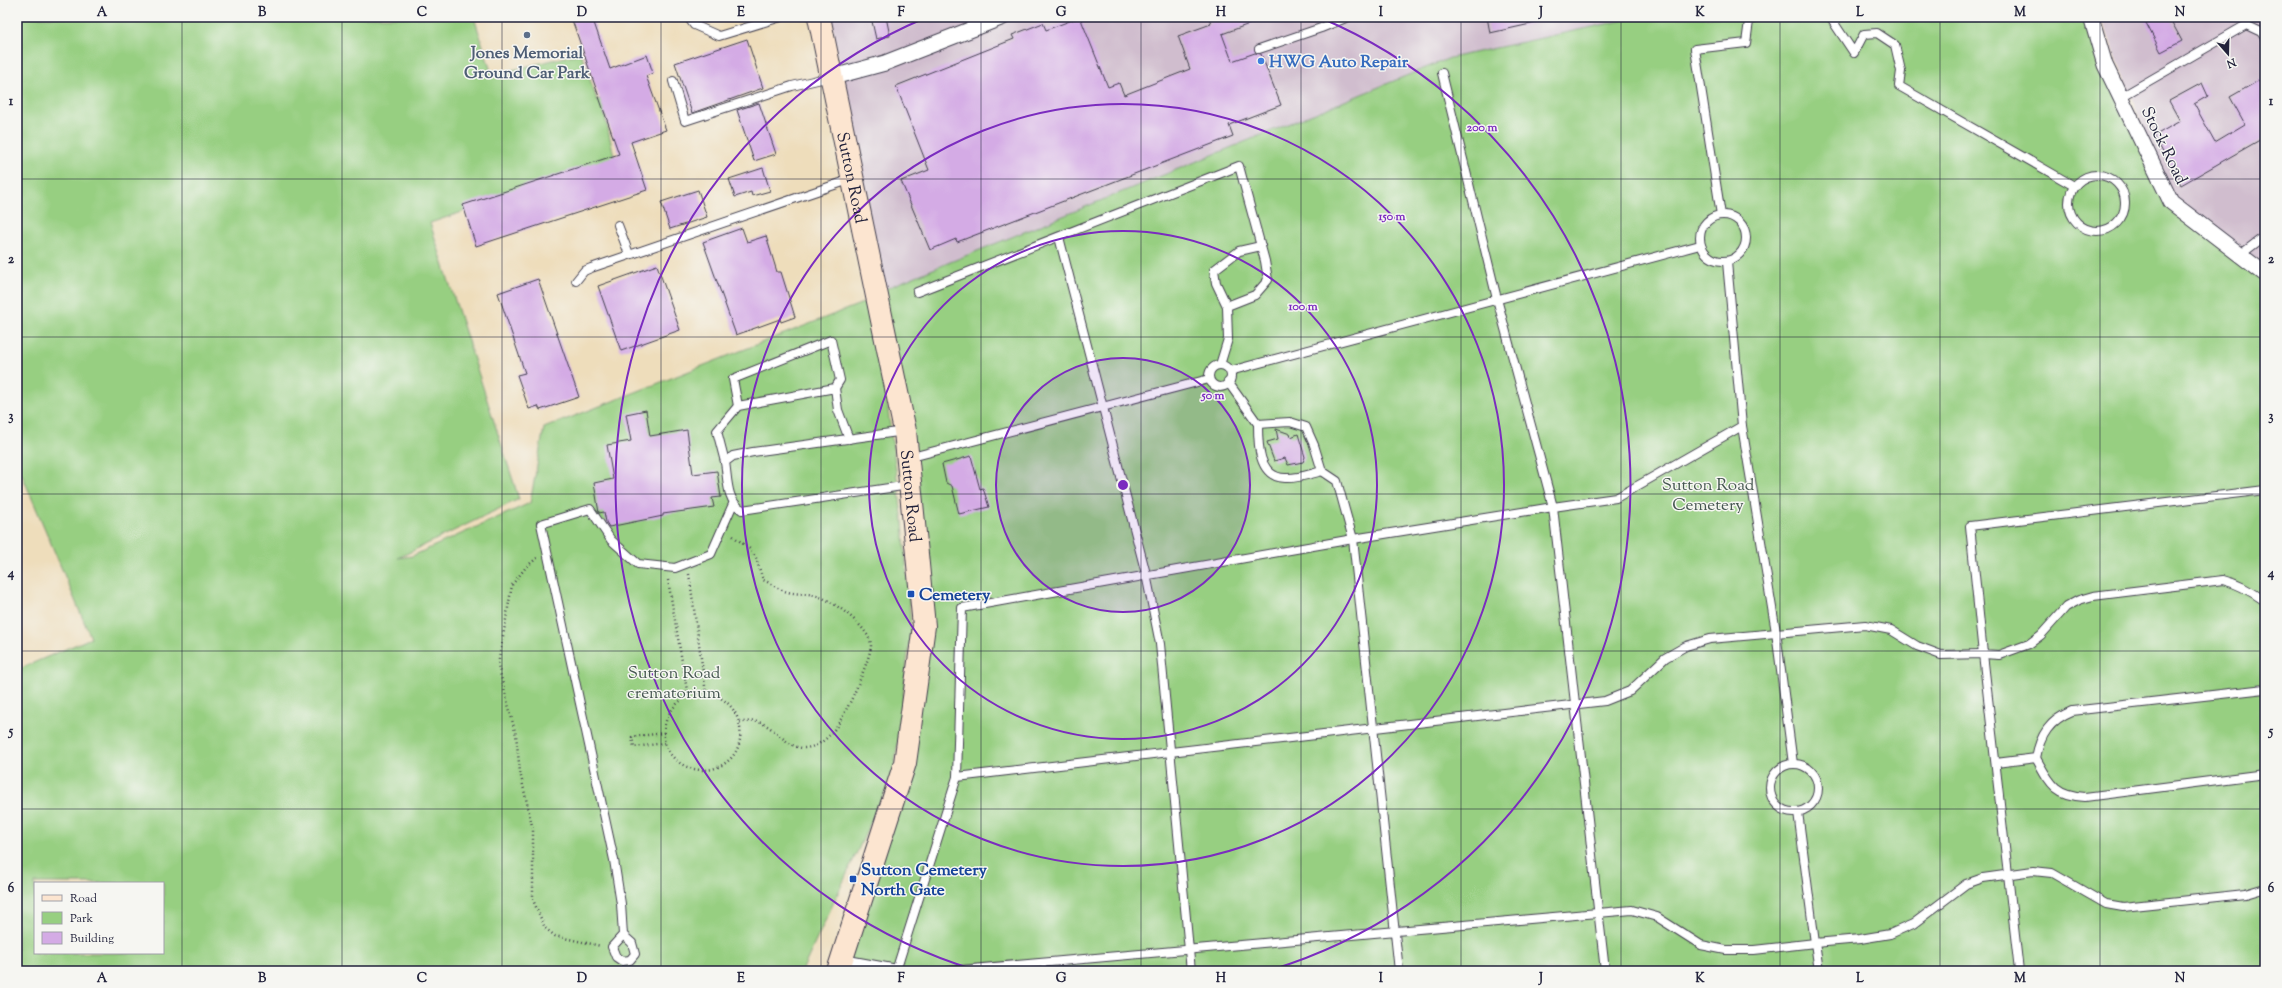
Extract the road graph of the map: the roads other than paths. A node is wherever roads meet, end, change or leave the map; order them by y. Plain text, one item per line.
1 (688, 17) edge
2 (781, 17) edge
3 (819, 17) edge
4 (1003, 17) edge
5 (1348, 17) edge
6 (1757, 17) edge
7 (1830, 17) edge
8 (2091, 17) edge
9 (2265, 38) edge
10 (1259, 49) dead end
11 (1442, 73) dead end
12 (833, 76) junction
13 (673, 81) dead end
14 (2121, 97) junction
15 (853, 179) junction
16 (2074, 186) junction
17 (1721, 215) junction
18 (618, 226) dead end
19 (2265, 236) edge
20 (1059, 237) junction
21 (1700, 245) junction
22 (1261, 246) junction
23 (629, 254) junction
24 (2240, 254) junction
25 (1727, 262) junction
26 (2265, 274) edge
27 (576, 281) dead end
28 (917, 292) dead end
29 (1497, 299) junction
30 (1227, 306) junction
31 (1220, 365) junction
32 (1230, 371) junction
33 (1209, 379) junction
34 (1228, 382) junction
35 (835, 388) junction
36 (738, 406) junction
37 (1102, 407) junction
38 (1258, 424) junction
39 (1742, 426) junction
40 (905, 431) junction
41 (849, 439) junction
42 (907, 458) junction
43 (725, 462) junction
44 (1322, 471) junction
45 (910, 485) junction
46 (2265, 490) edge
47 (733, 504) junction
48 (1554, 507) junction
49 (1353, 539) junction
50 (1146, 574) junction
51 (2265, 601) edge
52 (1776, 632) junction
53 (1983, 654) junction
54 (2265, 689) edge
55 (1575, 705) junction
56 (1372, 728) junction
57 (1169, 753) junction
58 (2036, 758) junction
59 (1996, 762) junction
60 (1793, 764) junction
61 (2265, 774) edge
62 (957, 777) junction
63 (1798, 812) junction
64 (2008, 875) junction
65 (2265, 888) edge
66 (1598, 913) junction
67 (1396, 932) junction
68 (623, 935) junction
69 (1815, 943) junction
70 (1189, 947) junction
71 (840, 965) edge
72 (896, 970) edge
73 (908, 971) edge
74 (949, 971) edge
75 (1191, 971) edge
76 (1400, 971) edge
77 (1604, 971) edge
78 (1819, 971) edge
79 (2019, 971) edge

1 - 2 lane
3 - 12 street, Sutton Road
4 - 12 street
5 - 10 lane
6 - 17 lane
7 - 16 lane
8 - 14 street, Stock Road
9 - 14 lane
11 - 29 lane
12 - 13 lane
12 - 15 street, Sutton Road
14 - 24 street, Stock Road
15 - 23 lane
15 - 40 street, Sutton Road
16 - 16 lane
17 - 21 lane
17 - 25 lane
18 - 23 lane
19 - 24 lane
20 - 22 lane
20 - 28 lane
20 - 37 lane
21 - 25 lane
21 - 29 lane
22 - 30 lane
22 - 30 lane
23 - 27 lane
24 - 26 street, Stock Road
25 - 39 lane
29 - 32 lane
29 - 48 lane
30 - 31 lane
31 - 32 lane
31 - 33 lane
32 - 34 lane
33 - 34 lane
33 - 37 lane
34 - 38 lane
35 - 36 lane
35 - 36 lane
35 - 41 lane
36 - 43 lane
37 - 42 lane
37 - 50 lane
38 - 44 lane
38 - 44 lane
39 - 48 lane
39 - 52 lane
40 - 41 lane
40 - 42 street, Sutton Road
41 - 43 lane
42 - 45 street, Sutton Road
43 - 47 lane
44 - 49 lane
45 - 47 lane
45 - 71 street, Sutton Road
46 - 53 lane
47 - 68 lane
48 - 49 lane
48 - 55 lane
49 - 50 lane
49 - 56 lane
50 - 57 lane
50 - 62 lane
51 - 53 lane
52 - 53 lane
52 - 55 lane
52 - 60 lane
53 - 59 lane
54 - 58 lane
55 - 56 lane
55 - 66 lane
56 - 57 lane
56 - 67 lane
57 - 62 lane
57 - 70 lane
58 - 59 lane
58 - 61 lane
59 - 64 lane
60 - 63 lane
60 - 63 lane
62 - 72 lane
63 - 69 lane
64 - 65 lane
64 - 69 lane
64 - 79 lane
66 - 67 lane
66 - 69 lane
66 - 77 lane
67 - 70 lane
67 - 76 lane
68 - 68 lane
69 - 78 lane
70 - 74 lane
70 - 75 lane
71 - 72 lane
72 - 73 lane

